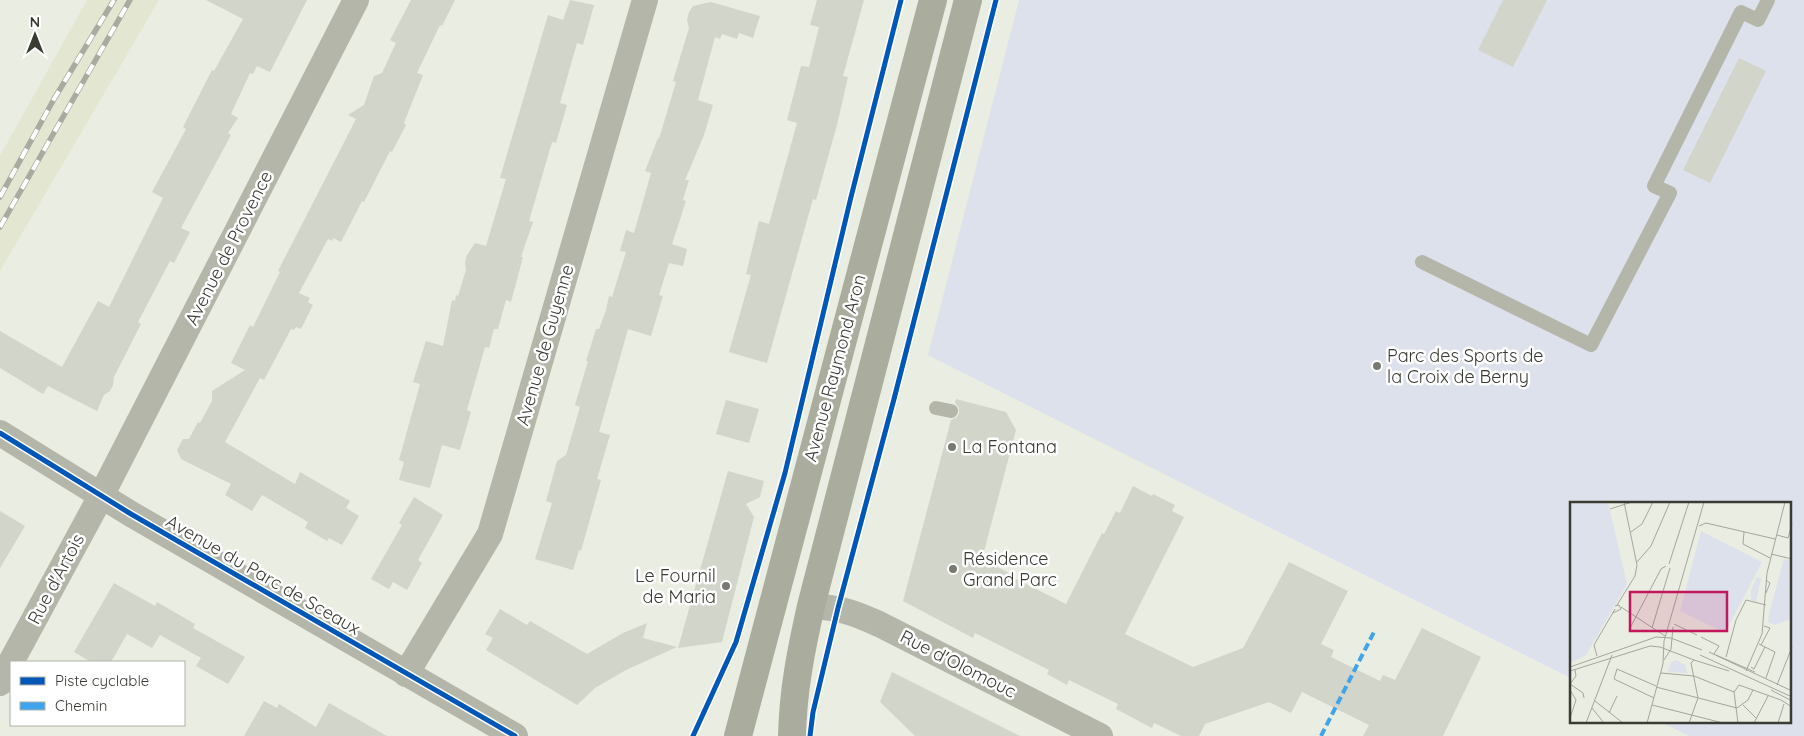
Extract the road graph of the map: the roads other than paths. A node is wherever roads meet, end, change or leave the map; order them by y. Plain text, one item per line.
1 (356, 0) edge
2 (645, 0) edge
3 (933, 0) edge
4 (968, 0) edge
5 (1768, 0) edge
6 (1422, 262) dead end
7 (936, 408) dead end
8 (951, 411) dead end
9 (0, 433) edge
10 (101, 496) junction
11 (811, 606) junction
12 (12, 661) edge
13 (10, 664) edge
14 (406, 674) junction
15 (0, 684) edge
16 (515, 736) edge
17 (738, 736) edge
18 (792, 736) edge
19 (1100, 736) edge

1 - 10 street, Avenue de Provence
2 - 14 street, Avenue de Guyenne
3 - 17 main road, Avenue Raymond Aron
4 - 11 main road, Avenue Raymond Aron
5 - 6 lane
7 - 8 lane
9 - 10 street, Avenue du Parc de Sceaux
10 - 12 street, Rue d'Artois
10 - 14 street, Avenue du Parc de Sceaux
11 - 18 main road, Avenue Raymond Aron
11 - 19 street, Rue d'Olomouc
13 - 15 street, Rue d'Artois
14 - 16 street, Avenue du Parc de Sceaux

